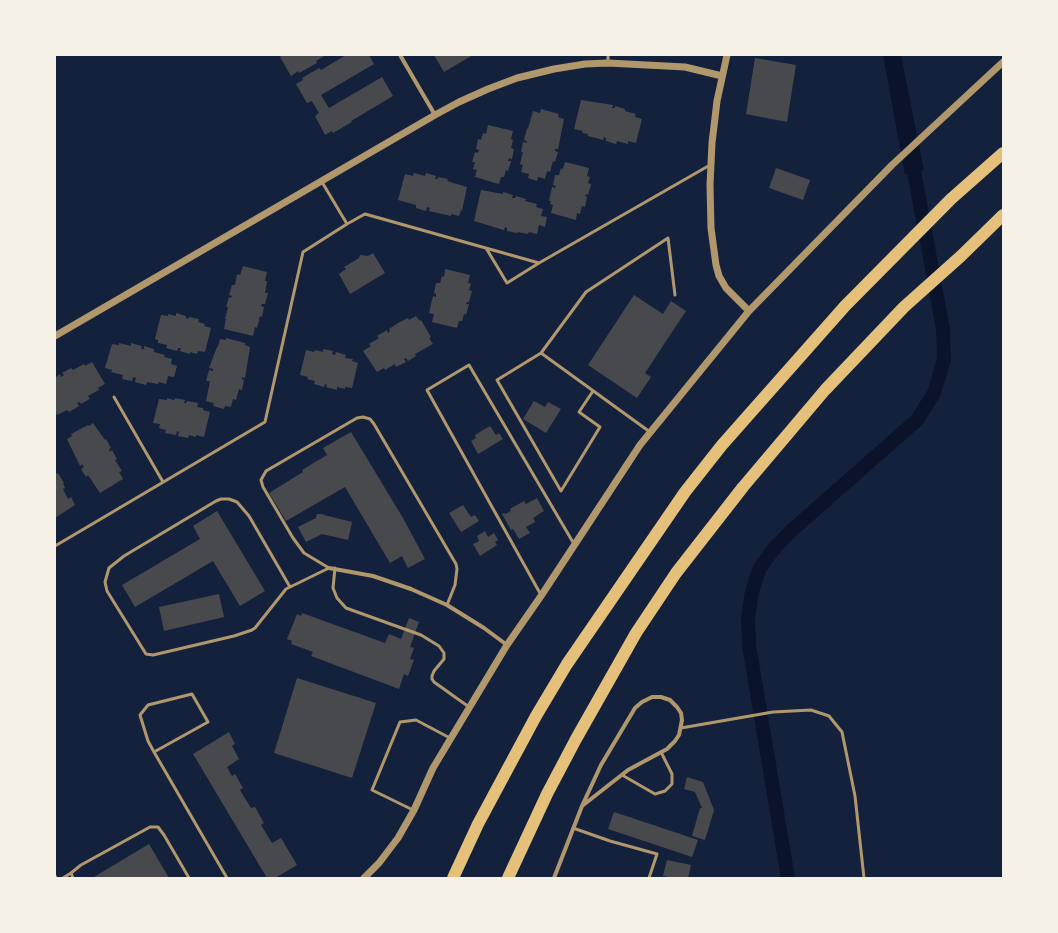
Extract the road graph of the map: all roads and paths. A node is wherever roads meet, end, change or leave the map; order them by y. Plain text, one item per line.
1 (400, 55) edge
2 (727, 55) edge
3 (608, 59) edge
4 (1003, 62) edge
5 (722, 76) junction
6 (435, 116) junction
7 (1003, 153) edge
8 (710, 165) junction
9 (322, 181) junction
10 (1003, 215) edge
11 (346, 224) junction
12 (486, 248) junction
13 (540, 263) junction
14 (675, 295) dead end
15 (749, 310) junction
16 (55, 336) edge
17 (541, 353) junction
18 (593, 391) junction
19 (114, 397) dead end
20 (650, 432) junction
21 (163, 482) junction
22 (574, 545) junction
23 (55, 546) edge
24 (329, 568) junction
25 (335, 568) junction
26 (290, 587) junction
27 (541, 596) junction
28 (447, 605) junction
29 (507, 644) junction
30 (469, 707) junction
31 (681, 728) junction
32 (450, 738) junction
33 (154, 752) junction
34 (661, 752) junction
35 (622, 775) junction
36 (582, 806) junction
37 (414, 810) junction
38 (573, 828) junction
39 (71, 873) junction
40 (63, 878) edge
41 (73, 878) edge
42 (189, 878) edge
43 (227, 878) edge
44 (364, 878) edge
45 (453, 878) edge
46 (508, 878) edge
47 (554, 878) edge
48 (649, 878) edge
49 (864, 878) edge

1 - 6 street
2 - 5 street
3 - 5 street
3 - 6 street
4 - 15 street
5 - 8 street
6 - 9 street
7 - 45 highway
8 - 13 lane
8 - 15 street
9 - 11 lane
9 - 16 street
10 - 46 highway
11 - 12 lane
11 - 21 lane
12 - 13 lane
12 - 13 lane
14 - 17 lane
15 - 20 street
17 - 18 lane
17 - 18 lane
18 - 20 lane
19 - 21 lane
20 - 22 street
21 - 23 lane
22 - 27 street
22 - 27 lane
24 - 25 street
24 - 26 lane
24 - 28 lane
25 - 28 street
25 - 30 lane
26 - 26 lane
27 - 29 street
28 - 29 street
29 - 30 street
30 - 32 street
31 - 34 street
31 - 36 street
31 - 49 lane
32 - 37 street
32 - 37 lane
33 - 33 lane
33 - 43 lane
34 - 35 street
34 - 35 lane
35 - 36 street
36 - 38 street
37 - 44 street
38 - 47 street
38 - 48 lane
39 - 40 lane
39 - 41 lane
39 - 42 lane

